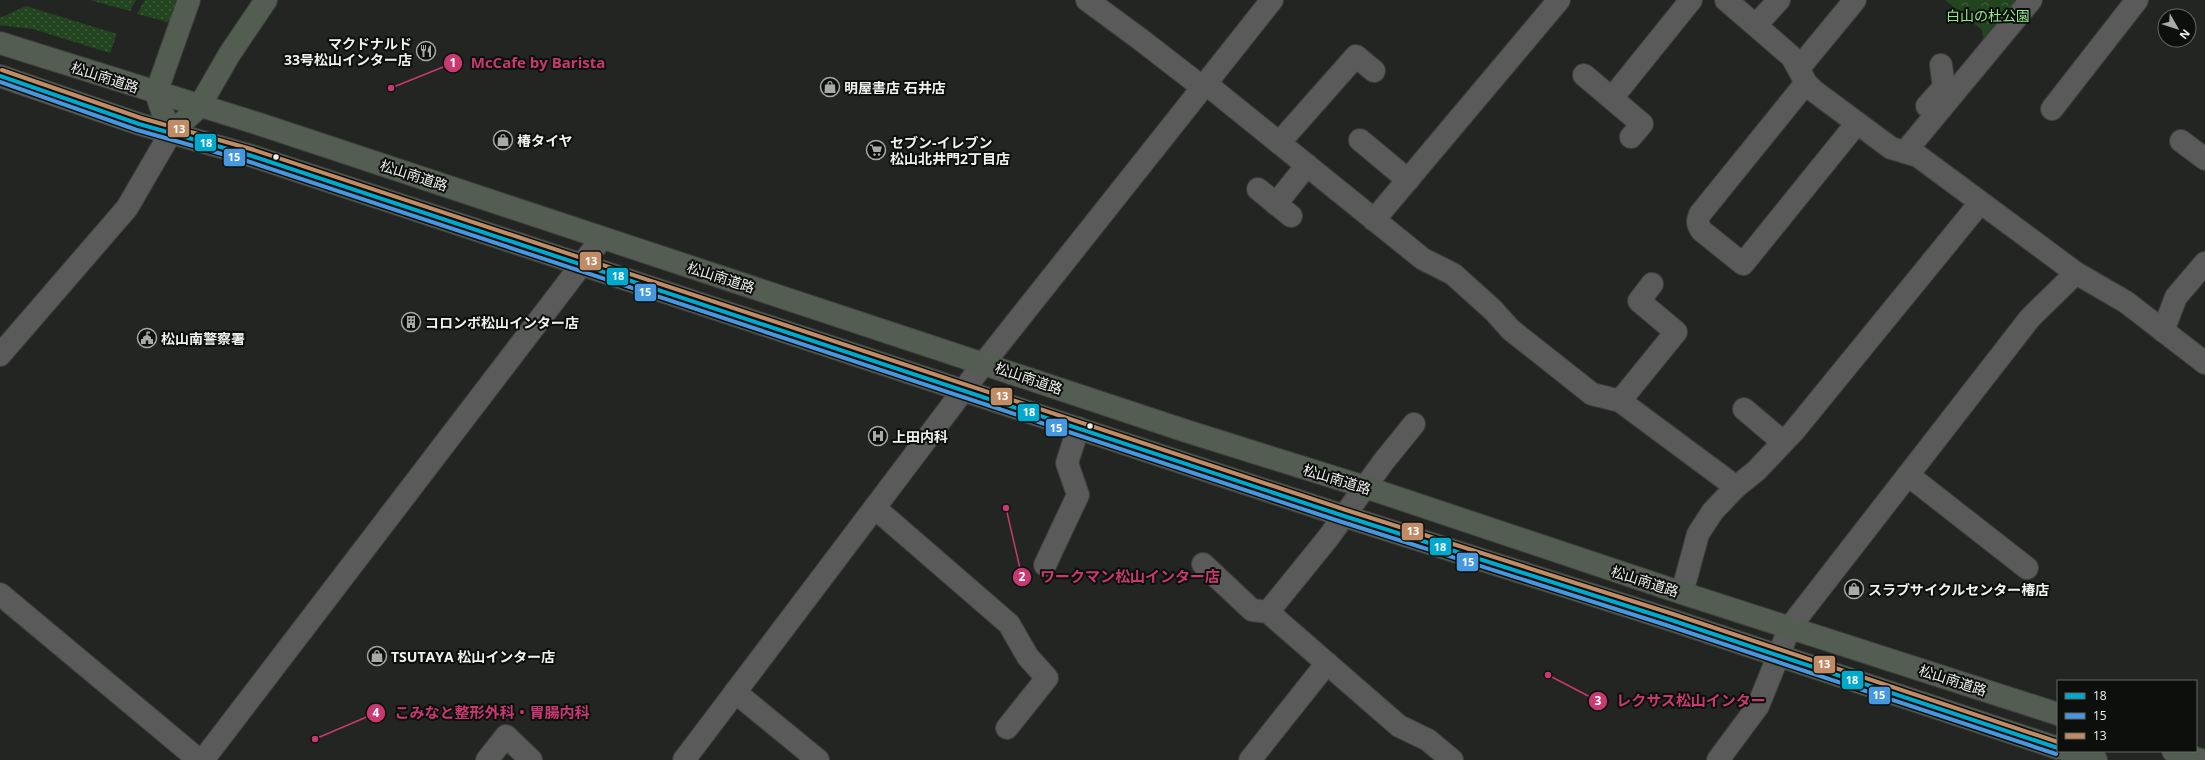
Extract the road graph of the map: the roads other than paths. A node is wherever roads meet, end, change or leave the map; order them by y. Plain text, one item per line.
1 (189, 0) edge
2 (266, 0) edge
3 (1087, 0) edge
4 (1272, 0) edge
5 (1559, 0) edge
6 (1691, 0) edge
7 (1726, 0) edge
8 (1779, 0) edge
9 (1855, 0) edge
10 (2031, 0) edge
11 (2137, 0) edge
12 (1756, 25) junction
13 (0, 43) edge
14 (1941, 65) dead end
15 (1374, 71) dead end
16 (1584, 75) dead end
17 (0, 76) edge
18 (1802, 76) junction
19 (1203, 85) junction
20 (156, 94) junction
21 (1612, 98) junction
22 (199, 107) junction
23 (2052, 109) dead end
24 (1857, 123) junction
25 (170, 134) junction
26 (1631, 137) dead end
27 (1360, 140) dead end
28 (2180, 141) dead end
29 (1279, 143) junction
30 (1898, 150) junction
31 (2203, 154) edge
32 (1307, 165) junction
33 (1408, 180) junction
34 (1258, 189) dead end
35 (1980, 203) junction
36 (1374, 220) junction
37 (602, 238) junction
38 (2205, 263) edge
39 (582, 264) junction
40 (2076, 273) junction
41 (1652, 284) dead end
42 (2163, 331) junction
43 (0, 354) edge
44 (984, 363) junction
45 (2205, 363) edge
46 (963, 391) junction
47 (1620, 401) junction
48 (1744, 409) dead end
49 (1414, 424) dead end
50 (1078, 428) junction
51 (1783, 442) junction
52 (1908, 475) junction
53 (1366, 487) junction
54 (1736, 487) junction
55 (875, 508) junction
56 (1344, 516) junction
57 (1203, 564) dead end
58 (1045, 565) dead end
59 (2027, 568) dead end
60 (1682, 593) junction
61 (0, 594) edge
62 (1268, 612) junction
63 (1790, 627) junction
64 (1778, 656) junction
65 (1326, 663) junction
66 (735, 692) junction
67 (2057, 714) edge
68 (1007, 728) dead end
69 (2057, 748) edge
70 (2071, 752) edge
71 (2176, 752) edge
72 (199, 760) edge
73 (203, 760) edge
74 (487, 760) edge
75 (531, 760) edge
76 (684, 760) edge
77 (818, 760) edge
78 (1250, 760) edge
79 (1452, 760) edge
80 (1718, 760) edge
81 (2096, 760) edge
82 (2201, 760) edge

1 - 20 highway
2 - 22 highway
3 - 19 street
4 - 19 street
5 - 33 street
6 - 21 street
7 - 12 street
8 - 12 street
9 - 18 street
10 - 30 street
11 - 23 street
12 - 18 street
13 - 20 highway, 松山南道路
14 - 30 street
15 - 29 street
16 - 21 street
17 - 25 highway, 松山南道路
18 - 24 street
18 - 24 street
19 - 29 street
19 - 44 street
20 - 22 highway, 松山南道路
20 - 25 highway
21 - 26 street
22 - 25 highway
22 - 37 highway, 松山南道路
24 - 30 street
25 - 39 highway, 松山南道路
25 - 43 street
27 - 33 street
28 - 31 street
29 - 32 street
30 - 35 street
32 - 34 street
32 - 36 street
33 - 36 street
35 - 40 street
35 - 51 street
36 - 47 street
37 - 39 street
37 - 44 highway, 松山南道路
38 - 42 street
39 - 46 highway, 松山南道路
39 - 73 street
40 - 42 street
40 - 52 street
41 - 47 street
42 - 45 street
44 - 46 street
44 - 53 highway, 松山南道路
46 - 50 highway, 松山南道路
46 - 55 street
47 - 54 street
48 - 51 street
49 - 53 street
50 - 56 highway, 松山南道路
50 - 58 street
51 - 54 street
52 - 59 street
52 - 63 street
53 - 56 street
53 - 60 highway, 松山南道路
54 - 60 street
55 - 66 street
55 - 68 street
56 - 62 street
56 - 64 highway, 松山南道路
57 - 62 street
60 - 63 highway, 松山南道路
61 - 72 street
62 - 65 street
63 - 64 street
63 - 67 highway, 松山南道路
64 - 69 highway, 松山南道路
64 - 80 street
65 - 78 street
65 - 79 street
66 - 76 street
66 - 77 street
70 - 81 highway
71 - 82 highway
74 - 75 street

